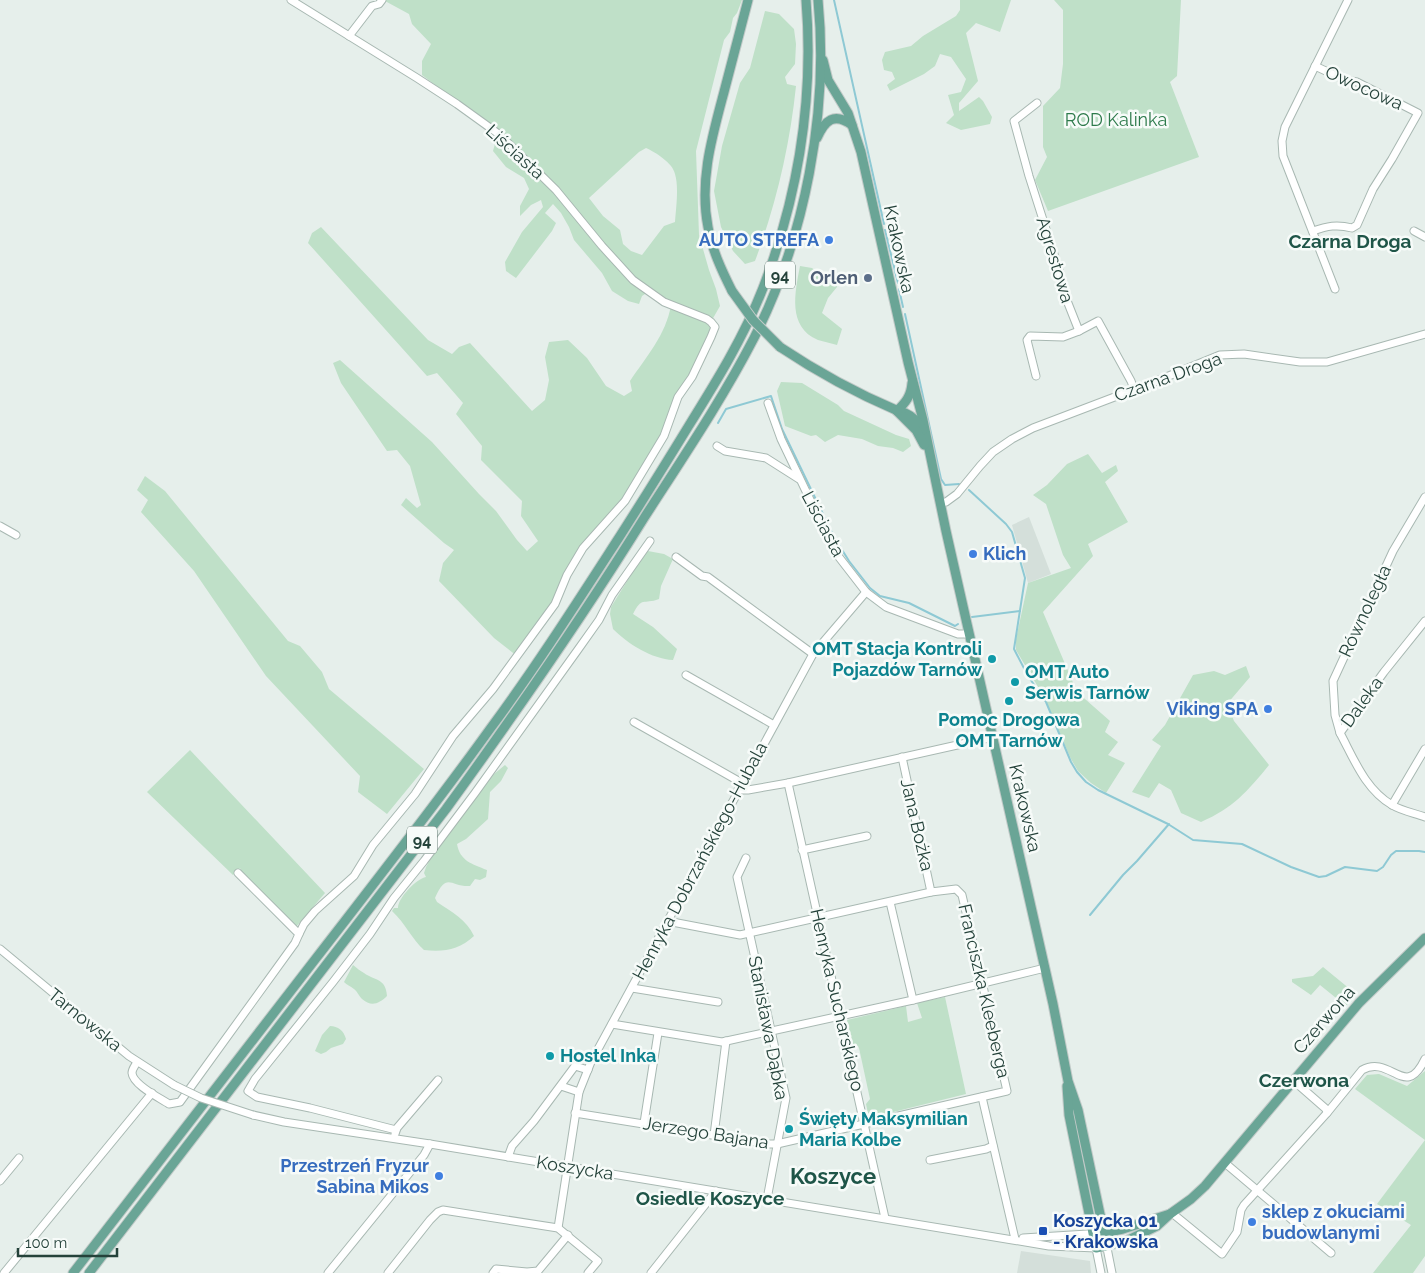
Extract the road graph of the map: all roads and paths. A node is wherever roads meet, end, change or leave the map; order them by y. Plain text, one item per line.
1 (291, 0) edge
2 (382, 0) edge
3 (748, 0) edge
4 (802, 0) edge
5 (806, 0) edge
6 (818, 0) edge
7 (1348, 0) edge
8 (349, 36) junction
9 (820, 44) junction
10 (808, 59) junction
11 (1315, 66) junction
12 (1037, 103) dead end
13 (852, 125) junction
14 (812, 155) junction
15 (1313, 231) junction
16 (1414, 231) dead end
17 (1425, 237) edge
18 (1335, 289) dead end
19 (1079, 330) junction
20 (1425, 334) edge
21 (1036, 376) dead end
22 (912, 380) junction
23 (1134, 389) junction
24 (916, 390) junction
25 (768, 403) dead end
26 (897, 410) junction
27 (925, 433) junction
28 (717, 446) dead end
29 (929, 455) junction
30 (800, 479) junction
31 (1425, 497) edge
32 (940, 503) junction
33 (0, 526) edge
34 (16, 536) dead end
35 (650, 541) dead end
36 (676, 557) dead end
37 (866, 592) junction
38 (1425, 621) edge
39 (969, 634) junction
40 (813, 654) junction
41 (686, 675) dead end
42 (634, 722) dead end
43 (774, 725) junction
44 (1340, 733) junction
45 (992, 736) junction
46 (1425, 749) edge
47 (902, 757) junction
48 (788, 783) junction
49 (740, 786) junction
50 (1392, 805) junction
51 (1425, 817) edge
52 (867, 836) dead end
53 (802, 850) junction
54 (746, 858) dead end
55 (238, 873) dead end
56 (932, 892) junction
57 (890, 902) junction
58 (818, 918) junction
59 (667, 921) junction
60 (299, 934) junction
61 (748, 934) junction
62 (1425, 938) edge
63 (0, 949) edge
64 (1045, 968) junction
65 (983, 984) junction
66 (632, 988) junction
67 (913, 1000) junction
68 (718, 1002) dead end
69 (840, 1016) junction
70 (612, 1024) junction
71 (772, 1032) junction
72 (658, 1033) junction
73 (726, 1041) junction
74 (1425, 1059) edge
75 (137, 1062) junction
76 (588, 1070) junction
77 (438, 1080) dead end
78 (1068, 1081) junction
79 (1294, 1081) junction
80 (561, 1086) junction
81 (579, 1092) junction
82 (152, 1093) junction
83 (982, 1097) junction
84 (575, 1113) junction
85 (1326, 1113) junction
86 (253, 1115) joint
87 (644, 1123) junction
88 (865, 1123) junction
89 (396, 1130) junction
90 (714, 1135) junction
91 (394, 1138) junction
92 (430, 1144) junction
93 (777, 1144) junction
94 (993, 1146) junction
95 (508, 1157) junction
96 (19, 1158) dead end
97 (930, 1160) dead end
98 (1225, 1163) junction
99 (567, 1167) junction
100 (0, 1181) edge
101 (1257, 1190) junction
102 (716, 1191) junction
103 (767, 1199) junction
104 (1171, 1214) junction
105 (885, 1218) junction
106 (558, 1228) junction
107 (1104, 1233) junction
108 (1093, 1234) junction
109 (568, 1235) junction
110 (1015, 1239) junction
111 (1106, 1246) junction
112 (1096, 1248) junction
113 (1331, 1253) dead end
114 (4, 1273) edge
115 (72, 1273) edge
116 (89, 1273) edge
117 (328, 1273) edge
118 (388, 1273) edge
119 (493, 1273) edge
120 (588, 1273) edge
121 (650, 1273) edge
122 (1101, 1273) edge
123 (1112, 1273) edge

1 - 8 street, Liściasta
2 - 8 street
3 - 26 main road, bridge
4 - 10 main road
5 - 10 main road, 94
6 - 9 main road, 94
7 - 11 street
8 - 60 street, Liściasta
9 - 13 main road, Krakowska
9 - 14 main road, 94
10 - 115 main road, 94
11 - 15 street
11 - 15 street, Owocowa
12 - 19 street, Agrestowa
13 - 14 main road
13 - 22 main road, Krakowska
14 - 116 main road, 94
15 - 18 street
16 - 17 street
19 - 21 street
19 - 23 street
20 - 23 street, Czarna Droga
22 - 24 main road, Krakowska
22 - 26 main road
23 - 32 street, Czarna Droga
24 - 26 main road
24 - 27 main road, Krakowska
25 - 30 street, Liściasta
26 - 27 main road
26 - 29 main road, Krakowska
27 - 29 main road, Krakowska
28 - 30 street
29 - 32 main road, Krakowska
30 - 37 street, Liściasta
31 - 44 street, Równoległa
32 - 39 main road, Krakowska
33 - 34 street
35 - 89 street
36 - 40 street
37 - 39 street, Liściasta
37 - 40 street, Henryka Dobrzańskiego-Hubala
38 - 44 street, Daleka
39 - 45 main road, Krakowska
40 - 43 street, Henryka Dobrzańskiego-Hubala
41 - 43 street
42 - 49 street
43 - 49 street, Henryka Dobrzańskiego-Hubala
44 - 50 street, Daleka
45 - 47 street
45 - 64 main road, Krakowska
46 - 50 street
47 - 48 street
47 - 56 street, Jana Bożka
48 - 49 street
48 - 53 street, Henryka Sucharskiego
49 - 59 street, Henryka Dobrzańskiego-Hubala
50 - 51 street, Daleka
52 - 53 street
53 - 58 street, Henryka Sucharskiego
54 - 61 street, Stanisława Dąbka
55 - 60 street
56 - 57 street, Franciszka Kleeberga
56 - 65 street, Franciszka Kleeberga
57 - 58 street, Franciszka Kleeberga
57 - 67 street
58 - 61 street, Franciszka Kleeberga
58 - 69 street, Henryka Sucharskiego
59 - 61 street, Franciszka Kleeberga
59 - 66 street, Henryka Dobrzańskiego-Hubala
60 - 82 street
61 - 71 street, Stanisława Dąbka
62 - 79 main road, Czerwona
63 - 75 street, Tarnowska
64 - 65 street
64 - 78 main road, Krakowska
65 - 67 street
65 - 83 street, Franciszka Kleeberga
66 - 68 street
66 - 70 street, Henryka Dobrzańskiego-Hubala
67 - 69 street
69 - 71 street
69 - 88 street, Henryka Sucharskiego
70 - 72 street
70 - 76 street, Henryka Dobrzańskiego-Hubala
71 - 73 street
71 - 93 street, Stanisława Dąbka
72 - 73 street
72 - 87 street
73 - 90 street
74 - 85 street
75 - 82 street
75 - 86 street, Tarnowska, bridge
76 - 80 street
76 - 81 street, Henryka Dobrzańskiego-Hubala
77 - 89 street
78 - 107 main road, Krakowska
78 - 108 main road, Krakowska
79 - 85 street
79 - 98 main road, Czerwona
80 - 81 street
80 - 95 street
81 - 84 street, Henryka Dobrzańskiego-Hubala
82 - 114 street
83 - 88 street, Franciszka Kleeberga
83 - 94 street
84 - 87 street, Jerzego Bajana
84 - 99 street, Henryka Dobrzańskiego-Hubala
85 - 101 street
86 - 91 street, Koszycka
87 - 90 street, Jerzego Bajana
88 - 93 street, Jerzego Bajana
88 - 105 street, Henryka Sucharskiego
89 - 91 street
90 - 93 street, Jerzego Bajana
91 - 92 street, Koszycka
92 - 95 street, Koszycka
92 - 117 street
93 - 103 street, Stanisława Dąbka
94 - 97 street
94 - 110 street
95 - 99 street, Koszycka
96 - 100 street
98 - 101 street
98 - 104 main road, Czerwona
99 - 102 street, Koszycka
99 - 106 street, Henryka Dobrzańskiego-Hubala
101 - 104 street
101 - 113 street
102 - 103 street, Koszycka
102 - 121 street
103 - 105 street, Koszycka
104 - 107 main road, Czerwona
104 - 111 main road, Czerwona
105 - 110 street, Koszycka
106 - 109 street
106 - 118 street
107 - 108 street
107 - 111 street, Krakowska
108 - 110 street, Koszycka
108 - 112 main road, Krakowska
109 - 119 street
109 - 120 street
110 - 112 street, Koszycka
111 - 112 main road
111 - 123 street, Krakowska
112 - 122 street, Krakowska

